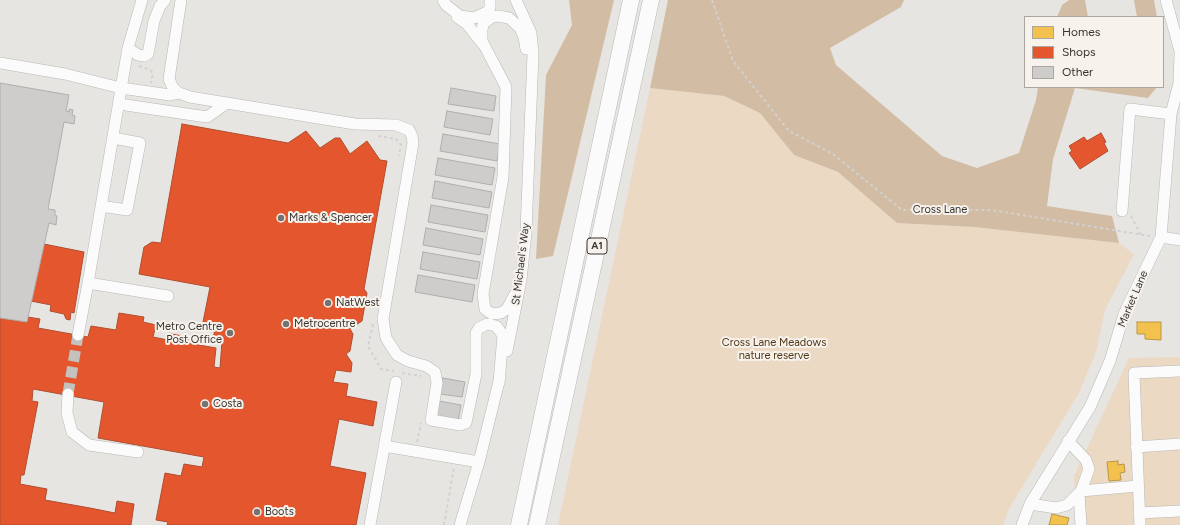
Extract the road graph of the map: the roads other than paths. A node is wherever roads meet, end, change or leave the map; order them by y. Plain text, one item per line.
1 (138, 0) edge
2 (142, 0) edge
3 (147, 0) edge
4 (165, 0) edge
5 (182, 0) edge
6 (490, 0) edge
7 (516, 0) edge
8 (630, 0) edge
9 (651, 0) edge
10 (1166, 0) edge
11 (445, 2) edge
12 (139, 11) junction
13 (485, 47) junction
14 (128, 48) junction
15 (1180, 52) edge
16 (0, 63) edge
17 (169, 79) junction
18 (531, 87) junction
19 (122, 88) junction
20 (151, 91) junction
21 (179, 93) junction
22 (227, 103) junction
23 (119, 104) junction
24 (143, 108) junction
25 (1171, 114) junction
26 (113, 138) junction
27 (101, 206) junction
28 (1122, 210) dead end
29 (1161, 237) junction
30 (1180, 240) edge
31 (521, 280) junction
32 (88, 283) junction
33 (483, 294) junction
34 (168, 296) dead end
35 (477, 331) junction
36 (78, 336) tunnel mouth
37 (1180, 371) edge
38 (396, 382) dead end
39 (499, 383) junction
40 (68, 394) tunnel mouth
41 (1068, 441) junction
42 (1180, 444) edge
43 (384, 446) junction
44 (1136, 447) junction
45 (138, 452) dead end
46 (479, 462) junction
47 (1138, 486) junction
48 (545, 492) junction
49 (1080, 492) junction
50 (1030, 504) junction
51 (1180, 511) edge
52 (1139, 512) junction
53 (370, 525) edge
54 (460, 525) edge
55 (519, 525) edge
56 (537, 525) edge
57 (543, 525) edge
58 (1022, 525) edge
59 (1080, 525) edge
60 (1140, 525) edge

1 - 12 street
2 - 12 street
3 - 12 street
4 - 14 street
5 - 17 street
6 - 11 street
7 - 18 street, St Michael's Way
8 - 55 highway, A1
9 - 48 highway, A1
10 - 15 street, Market Lane
11 - 13 street
12 - 14 street
13 - 18 street
13 - 33 street
14 - 19 street
15 - 25 street, Market Lane
16 - 19 street
17 - 20 street
17 - 21 street
18 - 31 street, St Michael's Way
19 - 20 street
19 - 23 street
20 - 21 street
20 - 24 street
21 - 22 street
22 - 24 street
22 - 35 street
23 - 24 street
23 - 26 street
25 - 28 street
25 - 29 street, Market Lane
26 - 27 street
26 - 27 street
27 - 32 street
29 - 30 street
29 - 41 street, Market Lane
31 - 33 street
31 - 39 street, St Michael's Way
32 - 34 street
32 - 36 street
33 - 35 street
35 - 39 street
37 - 44 street
38 - 43 street
39 - 46 street, St Michael's Way
40 - 45 street
41 - 49 street
41 - 50 street, Market Lane
42 - 44 street
43 - 46 street
43 - 53 street
44 - 47 street
46 - 54 street, St Michael's Way
47 - 49 street
47 - 52 street
48 - 56 highway, A1
48 - 57 highway
49 - 50 street
49 - 59 street
50 - 58 street, Market Lane
51 - 52 street
52 - 60 street

